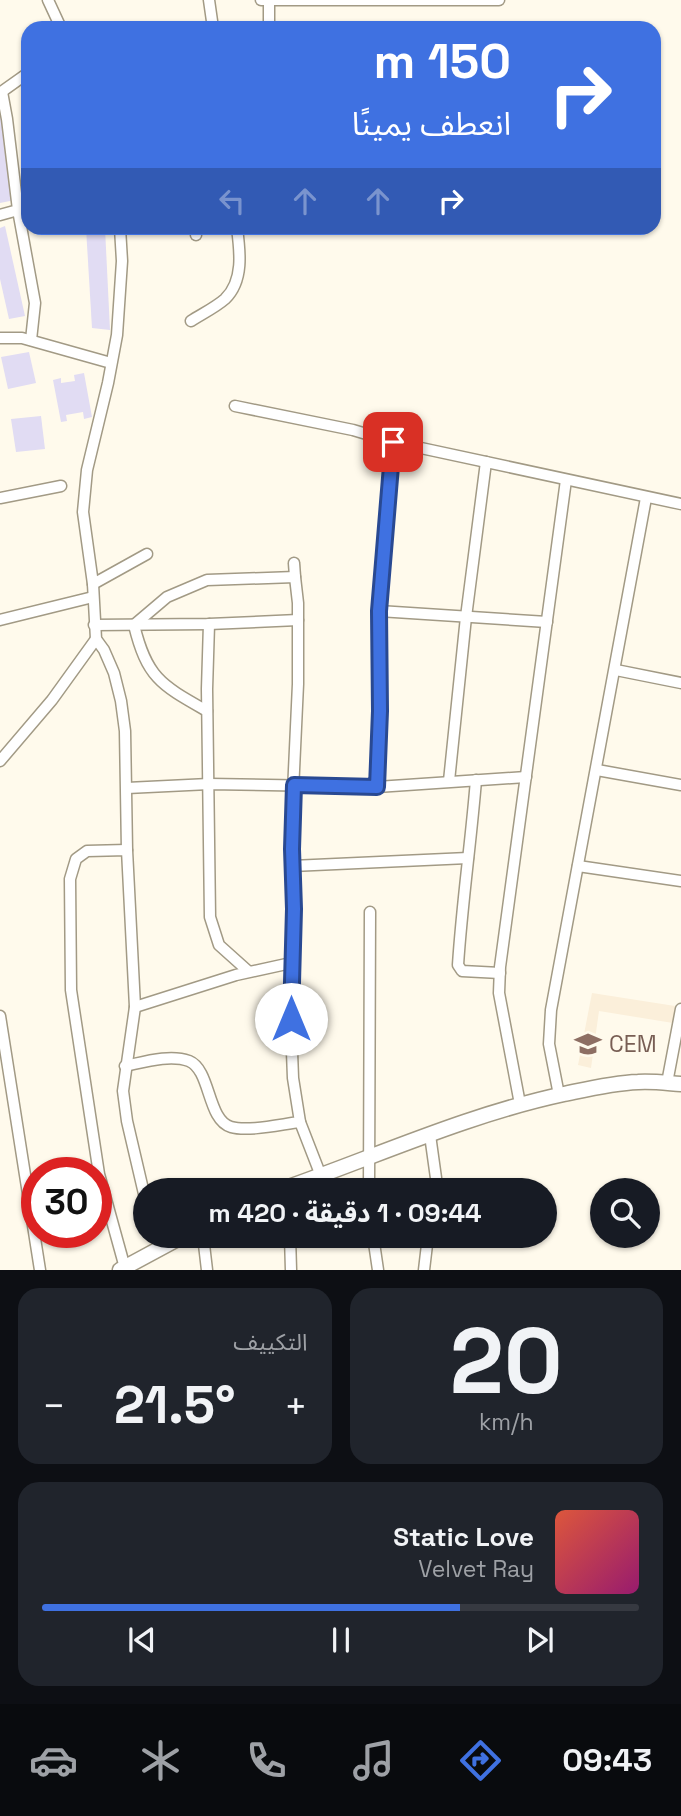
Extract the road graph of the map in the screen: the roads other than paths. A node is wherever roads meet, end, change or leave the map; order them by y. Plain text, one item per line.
1 (48, 0) edge
2 (209, 0) edge
3 (261, 0) edge
4 (499, 0) edge
5 (269, 1) edge
6 (58, 21) edge
7 (212, 21) edge
8 (270, 21) edge
9 (21, 78) edge
10 (1, 92) edge
11 (18, 210) junction
12 (0, 215) edge
13 (21, 226) edge
14 (23, 235) edge
15 (120, 235) edge
16 (238, 235) edge
17 (191, 321) dead end
18 (0, 338) edge
19 (32, 340) junction
20 (111, 363) junction
21 (235, 406) dead end
22 (393, 442) junction
23 (486, 462) junction
24 (566, 480) junction
25 (61, 486) dead end
26 (0, 498) edge
27 (646, 498) junction
28 (681, 504) edge
29 (147, 554) dead end
30 (294, 563) dead end
31 (295, 577) junction
32 (93, 584) junction
33 (93, 597) junction
34 (379, 611) junction
35 (466, 617) junction
36 (0, 620) edge
37 (298, 620) junction
38 (547, 622) junction
39 (209, 624) junction
40 (94, 625) junction
41 (134, 625) junction
42 (96, 639) junction
43 (616, 670) junction
44 (681, 683) edge
45 (207, 711) junction
46 (0, 761) edge
47 (597, 770) junction
48 (526, 777) junction
49 (476, 780) junction
50 (449, 781) junction
51 (209, 784) junction
52 (294, 785) junction
53 (681, 785) edge
54 (377, 787) junction
55 (127, 789) junction
56 (127, 850) junction
57 (468, 858) junction
58 (292, 866) junction
59 (578, 866) junction
60 (681, 881) edge
61 (370, 912) dead end
62 (291, 964) junction
63 (248, 971) junction
64 (500, 973) junction
65 (135, 1007) junction
66 (681, 1009) edge
67 (0, 1016) edge
68 (125, 1066) junction
69 (674, 1083) edge
70 (6, 1087) edge
71 (559, 1095) junction
72 (520, 1104) junction
73 (300, 1122) junction
74 (430, 1135) junction
75 (368, 1159) junction
76 (321, 1176) junction
77 (140, 1178) edge
78 (316, 1178) edge
79 (369, 1178) edge
80 (436, 1178) edge
81 (152, 1248) edge
82 (204, 1248) edge
83 (290, 1248) edge
84 (374, 1248) edge
85 (427, 1248) edge
86 (128, 1268) edge
87 (40, 1270) edge
88 (207, 1270) edge
89 (291, 1270) edge
90 (377, 1270) edge
91 (424, 1270) edge

1 - 6 street
2 - 7 street
3 - 5 street
4 - 5 street
5 - 8 street
9 - 10 street
10 - 11 street
11 - 12 street
11 - 13 street
14 - 19 street
15 - 20 street
16 - 17 street
18 - 19 street
19 - 20 street
20 - 32 street
21 - 22 street
22 - 23 street
22 - 34 street
23 - 24 street
23 - 35 street
24 - 27 street
24 - 38 street
25 - 26 street
27 - 28 street
27 - 43 street
29 - 32 street
30 - 31 street
31 - 37 street
31 - 41 street
32 - 33 street
33 - 36 street
33 - 40 street
34 - 35 street
34 - 54 street
35 - 38 street
35 - 50 street
37 - 39 street
37 - 52 street
38 - 48 street
39 - 41 street
39 - 45 street
40 - 41 street
40 - 42 street
41 - 45 street
42 - 46 street
42 - 55 street
43 - 44 street
43 - 47 street
45 - 51 street
47 - 53 street
47 - 59 street
48 - 49 street
48 - 64 street
49 - 50 street
49 - 57 street
50 - 54 street
51 - 52 street
51 - 55 street
51 - 63 street
52 - 54 street
52 - 58 street
55 - 56 street
56 - 65 street
56 - 86 street
57 - 58 street
57 - 64 street
58 - 62 street
59 - 60 street
59 - 71 street
61 - 75 street
62 - 63 street
62 - 73 street
63 - 65 street
64 - 72 street
65 - 68 street
66 - 69 street
67 - 70 street
68 - 73 street
68 - 77 street
69 - 71 main road
70 - 87 street
71 - 72 main road
72 - 74 main road
73 - 76 street
74 - 75 main road
74 - 80 street
75 - 76 main road
75 - 79 street
76 - 78 main road
81 - 86 main road
82 - 88 street
83 - 89 street
84 - 90 street
85 - 91 street

